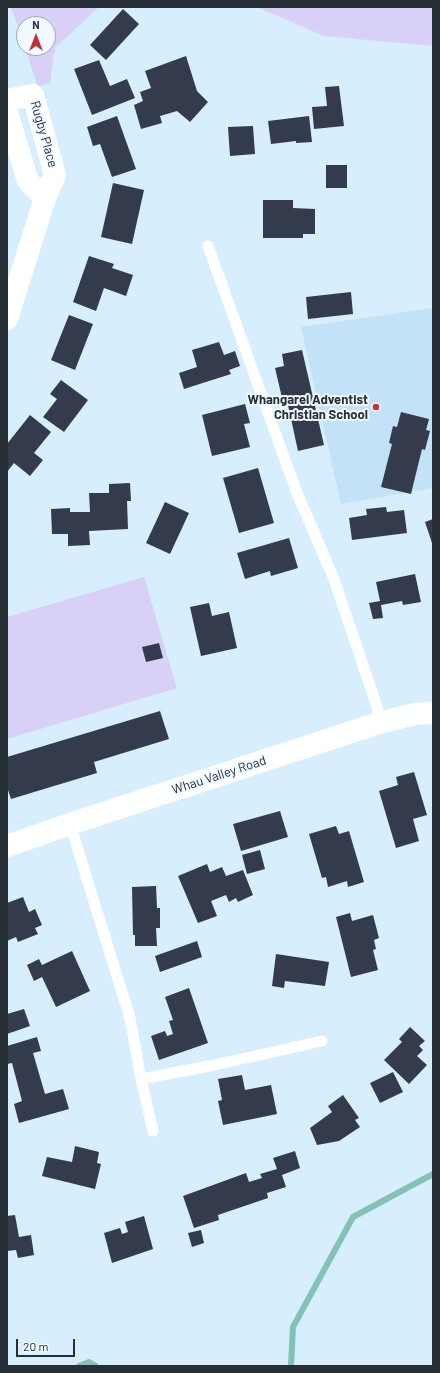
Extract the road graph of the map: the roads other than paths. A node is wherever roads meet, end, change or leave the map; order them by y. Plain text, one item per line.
1 (7, 102) edge
2 (7, 113) edge
3 (45, 198) junction
4 (208, 246) dead end
5 (7, 319) edge
6 (433, 713) edge
7 (382, 722) junction
8 (70, 824) junction
9 (7, 846) edge
10 (322, 1041) dead end
11 (142, 1079) junction
12 (154, 1131) dead end

1 - 3 street, Rugby Place
2 - 3 street
3 - 5 street, Rugby Place
4 - 7 lane
6 - 7 street, Whau Valley Road
7 - 8 street, Whau Valley Road
8 - 9 street, Whau Valley Road
8 - 11 lane
10 - 11 lane
11 - 12 lane

